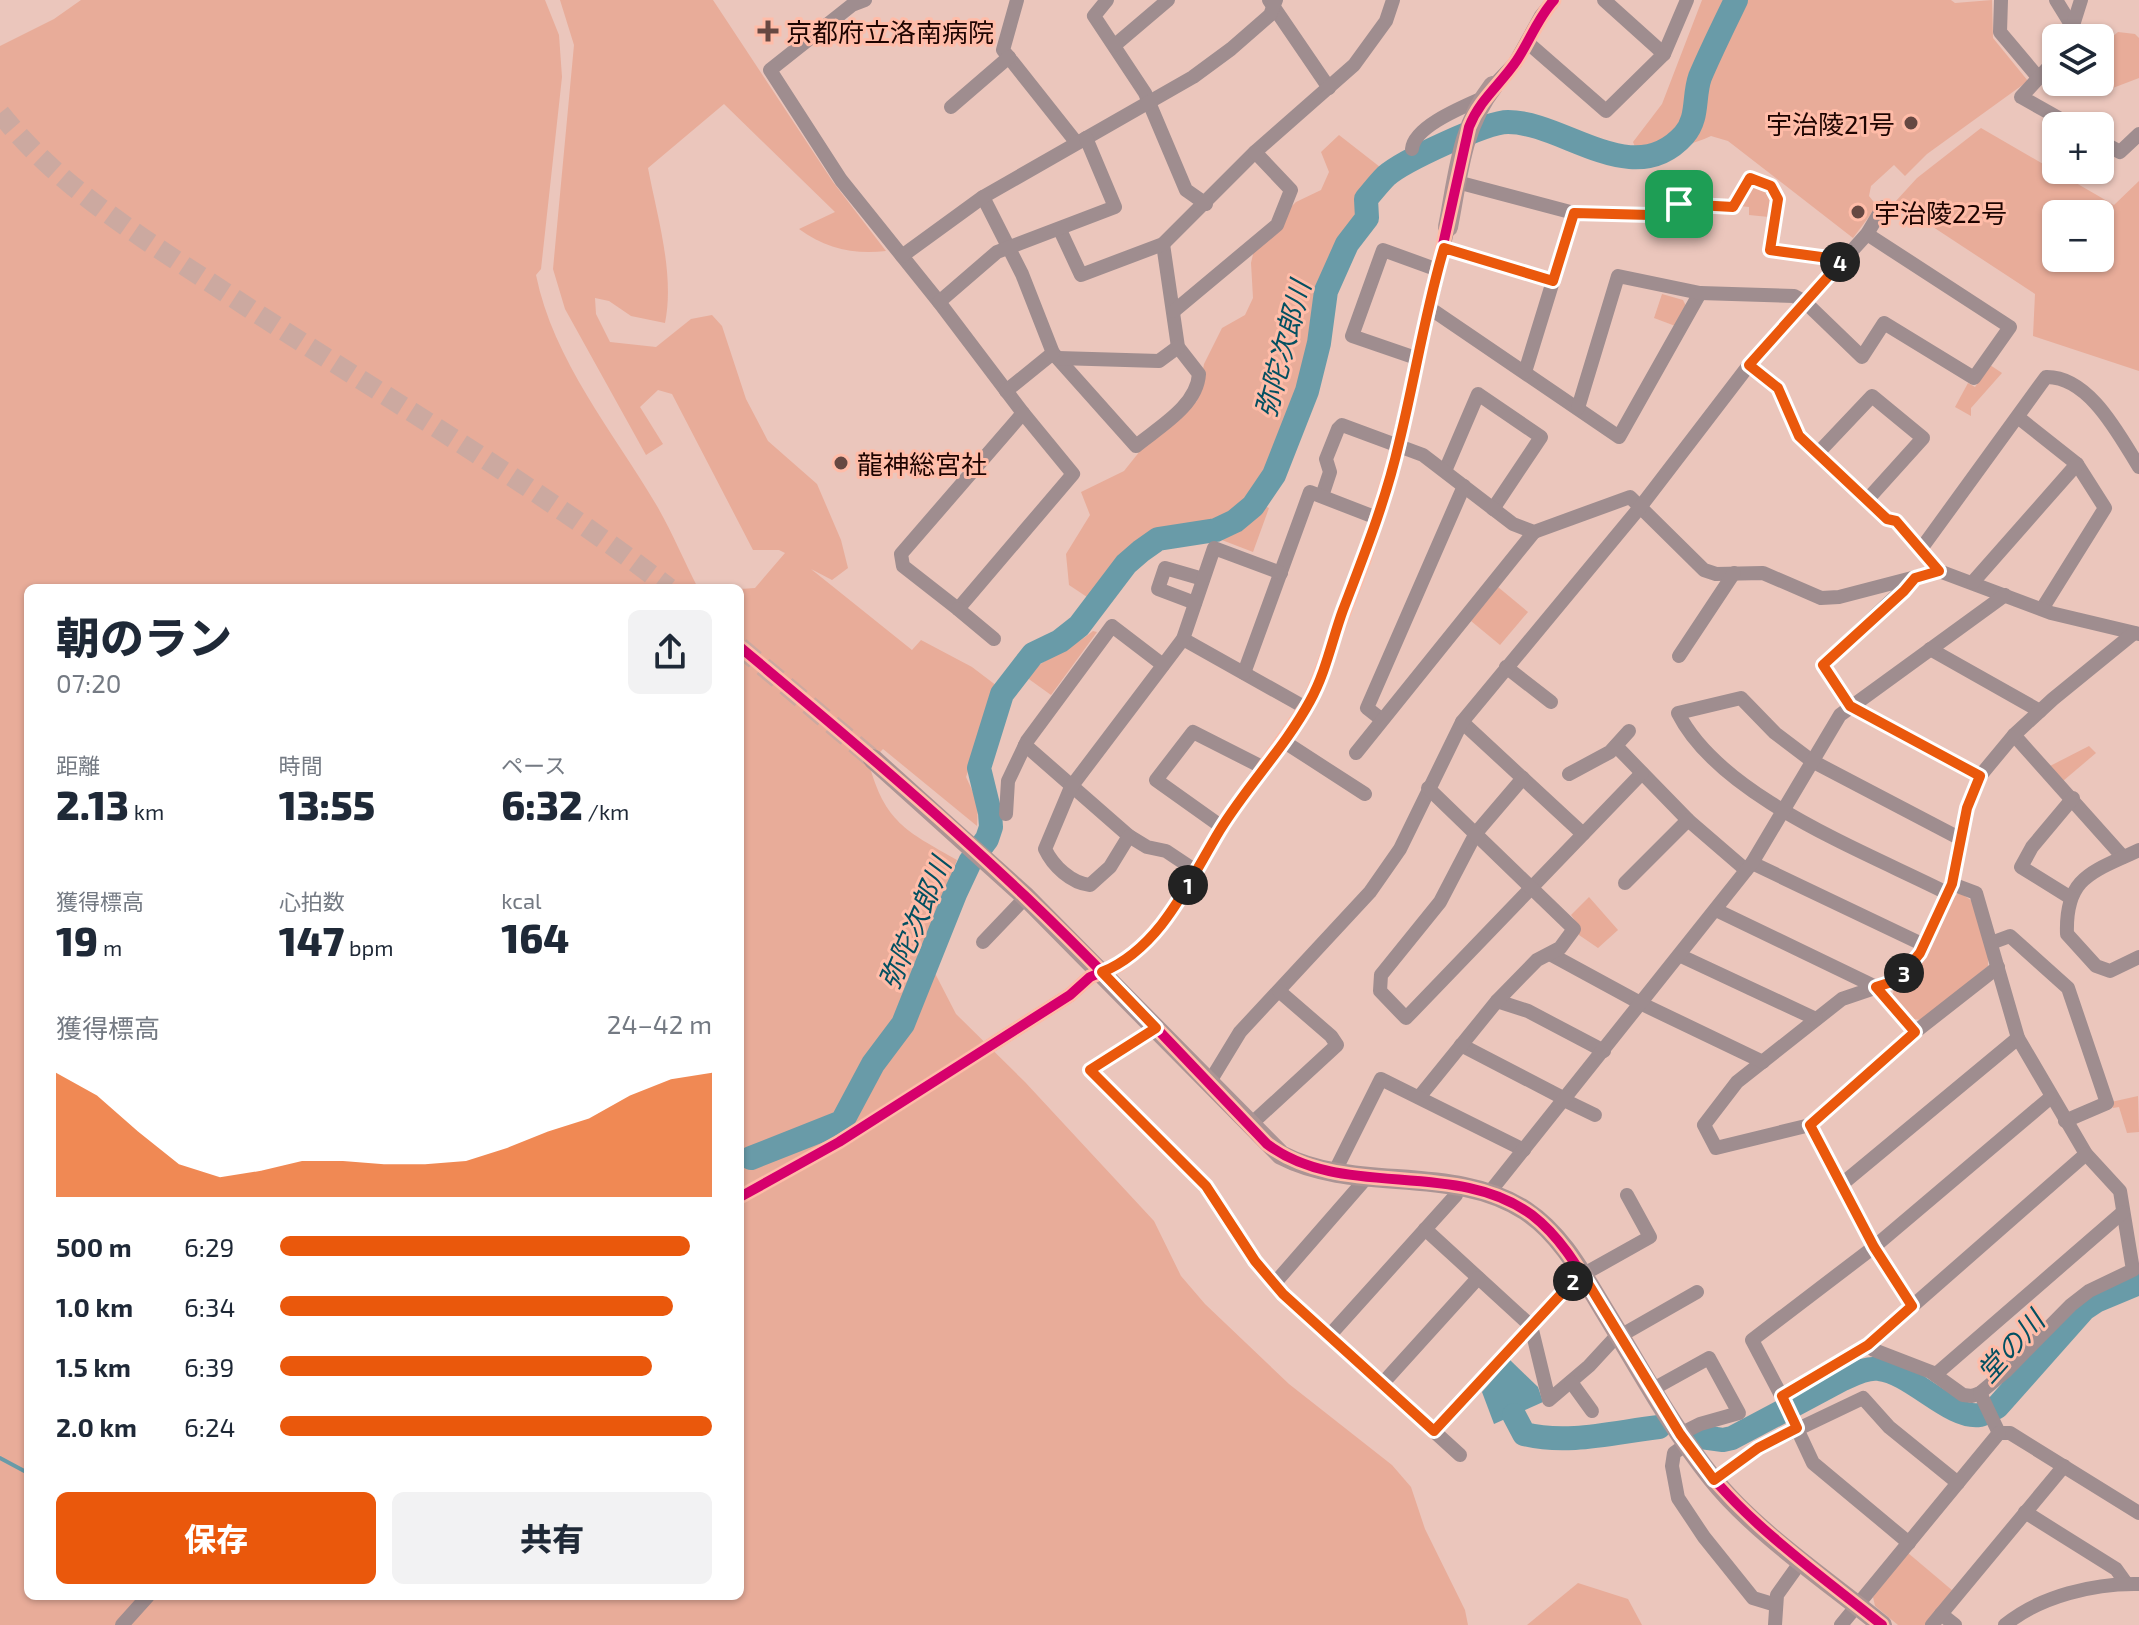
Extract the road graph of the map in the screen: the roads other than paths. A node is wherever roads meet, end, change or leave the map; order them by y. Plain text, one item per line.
1 (865, 0) edge
2 (1017, 0) edge
3 (1107, 0) edge
4 (1168, 0) edge
5 (1393, 0) edge
6 (1604, 0) edge
7 (1687, 0) edge
8 (2001, 0) edge
9 (2056, 0) edge
10 (2081, 0) edge
11 (1273, 2) edge
12 (1549, 2) edge
13 (2067, 24) edge
14 (2074, 24) edge
15 (1527, 42) junction
16 (1115, 45) junction
17 (1664, 54) junction
18 (1009, 57) junction
19 (2042, 72) edge
20 (2037, 76) junction
21 (1329, 88) junction
22 (1489, 92) junction
23 (1150, 103) junction
24 (951, 107) dead end
25 (2048, 112) edge
26 (2139, 134) edge
27 (1081, 140) junction
28 (1412, 149) dead end
29 (2114, 149) edge
30 (1255, 152) junction
31 (1458, 173) junction
32 (983, 197) junction
33 (1206, 204) junction
34 (1883, 207) dead end
35 (1574, 213) junction
36 (1448, 227) joint
37 (1060, 230) junction
38 (1867, 234) junction
39 (1163, 244) junction
40 (1009, 247) junction
41 (1444, 248) junction
42 (902, 256) junction
43 (1843, 260) junction
44 (1438, 270) junction
45 (1553, 281) junction
46 (1700, 293) junction
47 (939, 302) junction
48 (1805, 302) junction
49 (1428, 307) junction
50 (1174, 311) junction
51 (1178, 347) junction
52 (1056, 355) junction
53 (1416, 358) junction
54 (1749, 365) junction
55 (1525, 372) junction
56 (1006, 391) junction
57 (1578, 408) junction
58 (1023, 413) junction
59 (2019, 418) junction
60 (1399, 444) junction
61 (1818, 453) junction
62 (2077, 464) junction
63 (2139, 467) edge
64 (1445, 471) junction
65 (1464, 486) junction
66 (1322, 496) junction
67 (1867, 500) junction
68 (1641, 506) junction
69 (1493, 509) junction
70 (1377, 518) junction
71 (1534, 532) junction
72 (1921, 549) junction
73 (1939, 571) junction
74 (1281, 573) junction
75 (1734, 573) junction
76 (1915, 578) junction
77 (1203, 579) junction
78 (1973, 582) junction
79 (2005, 595) junction
80 (1195, 603) junction
81 (958, 609) junction
82 (2042, 609) junction
83 (2137, 634) edge
84 (994, 639) dead end
85 (1183, 639) junction
86 (1930, 649) junction
87 (1679, 656) dead end
88 (1163, 665) junction
89 (1506, 667) junction
90 (1244, 673) junction
91 (1551, 702) dead end
92 (1850, 706) junction
93 (1306, 708) junction
94 (2040, 711) junction
95 (1381, 719) junction
96 (1462, 722) junction
97 (1629, 731) dead end
98 (2014, 735) junction
99 (1283, 741) junction
100 (1025, 745) junction
101 (1616, 746) junction
102 (1356, 753) dead end
103 (873, 759) tunnel mouth
104 (1812, 761) junction
105 (1264, 768) junction
106 (1642, 773) junction
107 (1569, 774) dead end
108 (1980, 776) junction
109 (1523, 778) junction
110 (1071, 787) junction
111 (1428, 788) junction
112 (1365, 794) dead end
113 (2073, 798) junction
114 (1782, 810) junction
115 (1006, 814) dead end
116 (1688, 820) junction
117 (1222, 827) junction
118 (1476, 833) junction
119 (1583, 834) junction
120 (1129, 836) junction
121 (1959, 838) junction
122 (2139, 850) edge
123 (2123, 857) junction
124 (1749, 867) junction
125 (1196, 871) junction
126 (1625, 883) dead end
127 (1532, 888) junction
128 (1950, 888) junction
129 (1026, 897) junction
130 (2071, 898) junction
131 (1716, 910) junction
132 (983, 942) dead end
133 (1991, 943) junction
134 (1924, 945) junction
135 (1550, 954) junction
136 (1681, 956) junction
137 (2138, 961) edge
138 (1998, 967) junction
139 (1102, 972) junction
140 (1876, 987) junction
141 (1279, 991) junction
142 (1497, 1001) junction
143 (1642, 1004) junction
144 (1816, 1019) junction
145 (1156, 1028) junction
146 (1915, 1032) junction
147 (2018, 1038) junction
148 (1461, 1045) junction
149 (1604, 1051) junction
150 (1763, 1062) junction
151 (1209, 1083) junction
152 (1420, 1096) junction
153 (2050, 1098) junction
154 (1565, 1099) junction
155 (1595, 1115) dead end
156 (2065, 1121) junction
157 (1810, 1125) junction
158 (1249, 1126) junction
159 (1524, 1150) junction
160 (2086, 1154) junction
161 (1335, 1171) junction
162 (1369, 1175) junction
163 (1842, 1184) junction
164 (1458, 1186) junction
165 (1489, 1193) junction
166 (744, 1195) edge
167 (1627, 1195) dead end
168 (2123, 1212) junction
169 (1425, 1229) junction
170 (1874, 1247) junction
171 (1583, 1275) junction
172 (1478, 1278) junction
173 (1274, 1284) junction
174 (1697, 1292) dead end
175 (1912, 1306) junction
176 (1531, 1326) junction
177 (1329, 1336) junction
178 (1620, 1336) junction
179 (1868, 1345) junction
180 (1935, 1375) junction
181 (1571, 1382) junction
182 (1382, 1384) junction
183 (1653, 1389) junction
184 (1981, 1395) junction
185 (1783, 1398) junction
186 (1592, 1411) dead end
187 (1796, 1425) junction
188 (1997, 1429) junction
189 (1434, 1431) junction
190 (1684, 1439) junction
191 (1460, 1455) dead end
192 (2064, 1466) junction
193 (1714, 1480) junction
194 (1958, 1483) junction
195 (2025, 1512) junction
196 (2139, 1513) edge
197 (1909, 1543) junction
198 (1802, 1560) junction
199 (2132, 1584) edge
200 (144, 1600) edge
201 (1776, 1605) junction
202 (1857, 1605) junction
203 (1936, 1619) edge
204 (122, 1625) edge
205 (1775, 1625) edge
206 (1841, 1625) edge
207 (1882, 1625) edge
208 (1955, 1625) edge
209 (2005, 1625) edge

1 - 42 street
2 - 18 street
3 - 16 street
4 - 16 street
5 - 21 street
6 - 17 street
7 - 17 street
8 - 20 street
9 - 13 street
10 - 14 street
11 - 21 street
11 - 23 street
12 - 15 street
15 - 17 street
15 - 22 street
16 - 23 street
18 - 24 street
18 - 27 street
19 - 20 street
20 - 25 street
21 - 30 street
22 - 28 street
22 - 31 street
23 - 27 street
23 - 33 street
26 - 29 street
27 - 32 street
27 - 37 street
30 - 33 street
30 - 50 street
31 - 35 street
31 - 36 street
32 - 40 street
32 - 42 street
33 - 39 street
34 - 38 street
35 - 43 street
35 - 45 street
36 - 41 street
37 - 39 street
37 - 40 street
38 - 43 street
38 - 48 street
39 - 50 street
40 - 47 street
40 - 52 street
41 - 44 street
41 - 45 street
42 - 47 street
43 - 48 street
44 - 49 street
44 - 53 street
45 - 55 street
46 - 48 street
46 - 57 street
46 - 57 street
47 - 56 street
48 - 54 street
49 - 53 street
49 - 55 street
50 - 51 street
51 - 52 street
51 - 52 street
52 - 56 street
53 - 60 street
54 - 61 street
54 - 68 street
55 - 57 street
56 - 58 street
58 - 81 street
58 - 81 street
59 - 62 street
59 - 63 street
59 - 72 street
60 - 64 street
60 - 66 street
60 - 70 street
61 - 67 street
61 - 67 street
62 - 78 street
62 - 82 street
64 - 65 street
64 - 69 street
65 - 69 street
65 - 95 street
66 - 70 street
66 - 74 street
67 - 72 street
68 - 71 street
68 - 75 street
68 - 89 street
69 - 71 street
70 - 93 street
71 - 95 street
72 - 73 street
73 - 76 street
73 - 78 street
74 - 77 street
74 - 90 street
75 - 76 street
75 - 87 street
76 - 92 street
77 - 80 street
77 - 80 street
78 - 79 street
79 - 82 street
79 - 86 street
80 - 85 street
81 - 84 street
82 - 83 street
83 - 94 street
85 - 88 street
85 - 90 street
86 - 92 street
86 - 94 street
88 - 100 street
88 - 110 street
89 - 91 street
89 - 96 street
90 - 93 street
92 - 104 street
92 - 108 street
93 - 99 street
94 - 98 street
95 - 102 street
96 - 109 street
96 - 111 street
97 - 101 street
98 - 108 street
98 - 113 street
99 - 105 street
99 - 112 street
100 - 110 street
100 - 115 street
101 - 106 street
101 - 107 street
103 - 129 street
104 - 114 street
104 - 114 street
104 - 121 street
105 - 117 street
105 - 117 street
106 - 116 street
106 - 119 street
108 - 121 street
109 - 118 street
109 - 119 street
110 - 120 street
110 - 120 street
111 - 118 street
111 - 141 street
113 - 123 street
113 - 130 street
114 - 124 street
114 - 128 street
116 - 124 street
116 - 126 street
117 - 125 street
118 - 127 street
118 - 127 street
119 - 127 street
120 - 125 street
121 - 128 street
122 - 123 street
123 - 130 street
124 - 131 street
124 - 134 street
125 - 139 street
127 - 135 street
128 - 133 street
128 - 134 street
129 - 132 street
129 - 139 street
130 - 137 street
131 - 136 street
131 - 140 street
133 - 138 street
133 - 156 street
134 - 140 street
135 - 142 street
135 - 143 street
136 - 143 street
136 - 144 street
138 - 146 street
138 - 147 street
139 - 145 street
139 - 166 street
140 - 144 street
140 - 146 street
141 - 151 street
141 - 158 street
142 - 148 street
142 - 149 street
143 - 149 street
143 - 150 street
144 - 150 street
145 - 151 street
145 - 173 street
146 - 157 street
147 - 153 street
147 - 163 street
148 - 152 street
148 - 154 street
149 - 154 street
150 - 157 street
151 - 158 street
152 - 159 street
152 - 161 street
153 - 156 street
153 - 170 street
154 - 155 street
154 - 159 street
156 - 160 street
157 - 163 street
158 - 161 street
159 - 165 street
160 - 168 street
160 - 175 street
161 - 162 street
162 - 164 street
162 - 173 street
163 - 170 street
164 - 165 street
164 - 169 street
165 - 171 street
167 - 171 street
168 - 180 street
168 - 184 street
169 - 172 street
169 - 177 street
170 - 175 street
170 - 185 street
171 - 176 street
171 - 178 street
172 - 176 street
172 - 182 street
173 - 177 street
174 - 178 street
175 - 179 street
176 - 181 street
176 - 189 street
177 - 182 street
178 - 181 street
178 - 183 street
179 - 180 street
179 - 185 street
180 - 184 street
181 - 186 street
182 - 189 street
183 - 190 street
183 - 190 street
184 - 188 street
185 - 187 street
187 - 193 street
187 - 194 street
187 - 197 street
188 - 192 street
188 - 194 street
189 - 191 street
190 - 193 street
190 - 201 street
192 - 195 street
192 - 196 street
193 - 198 street
194 - 197 street
195 - 199 street
195 - 203 street
197 - 202 street
198 - 201 street
198 - 202 street
199 - 209 street
200 - 204 street
201 - 205 street
202 - 206 street
202 - 207 street
203 - 208 street

